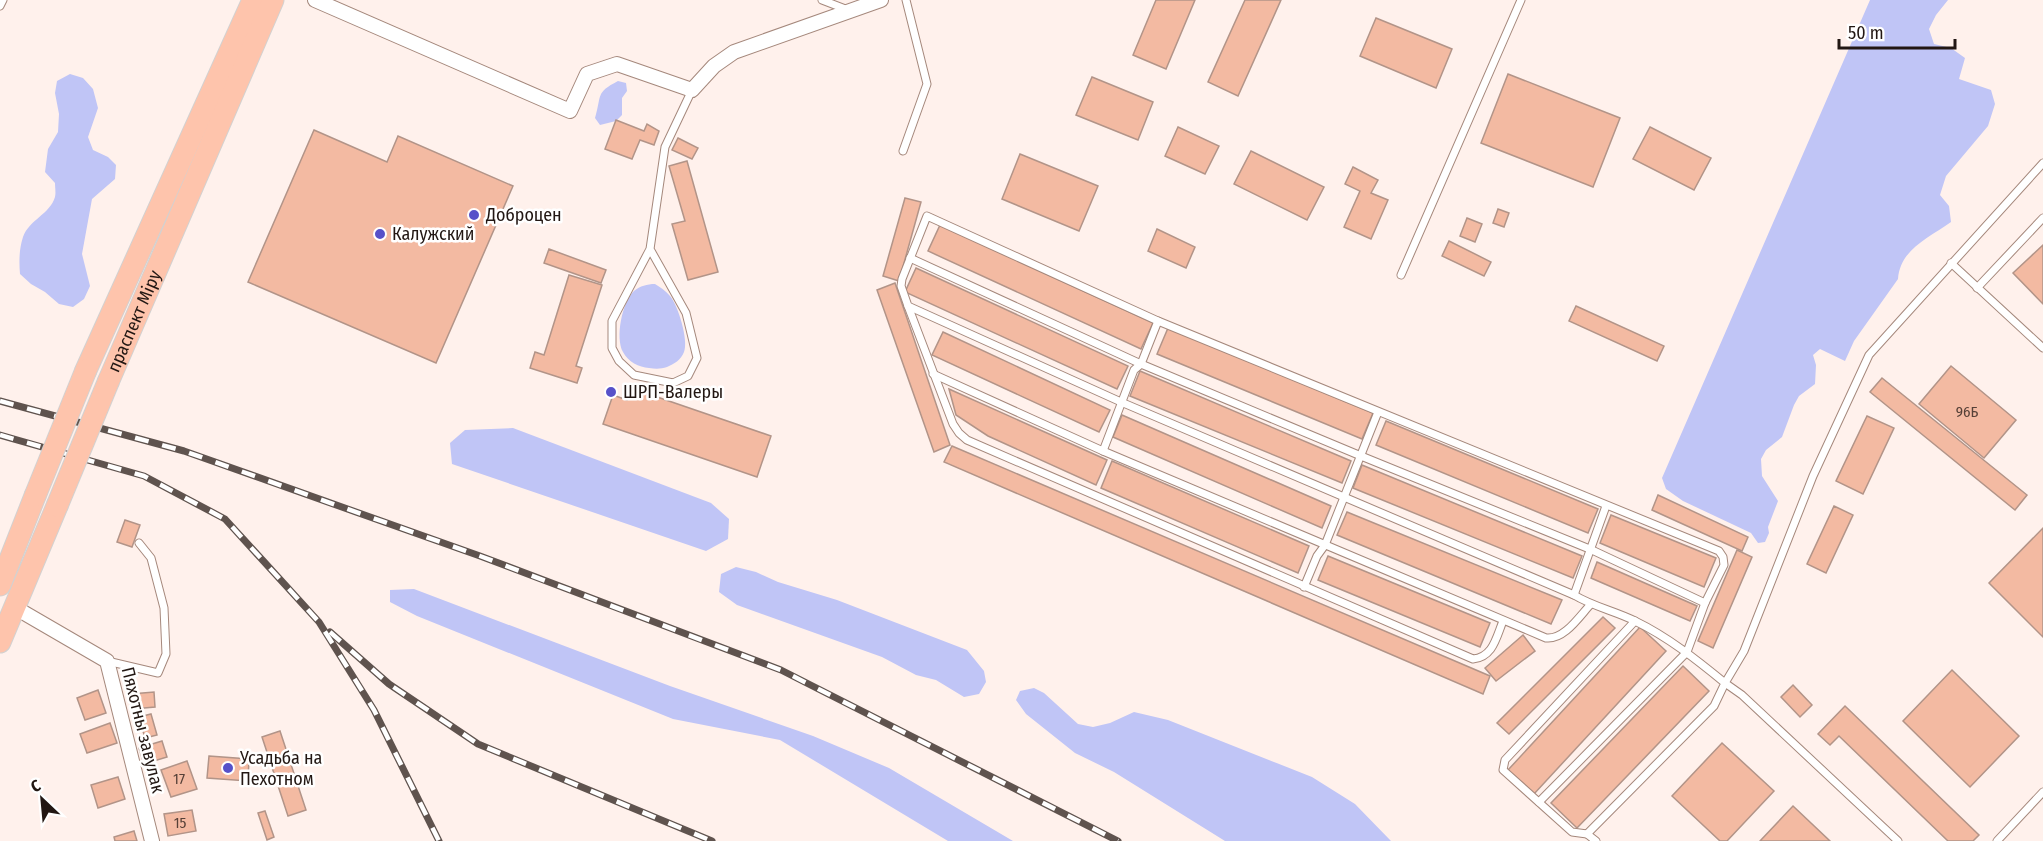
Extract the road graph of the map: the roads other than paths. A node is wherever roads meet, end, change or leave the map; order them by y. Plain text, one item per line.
1 (3, 0) edge
2 (253, 0) edge
3 (273, 0) edge
4 (315, 0) edge
5 (822, 0) edge
6 (881, 0) edge
7 (906, 0) edge
8 (1521, 0) edge
9 (0, 6) edge
10 (851, 12) junction
11 (692, 90) junction
12 (903, 151) dead end
13 (2043, 163) edge
14 (2043, 218) edge
15 (650, 249) junction
16 (910, 258) junction
17 (1951, 263) junction
18 (1401, 275) dead end
19 (1977, 288) junction
20 (908, 306) junction
21 (1158, 321) junction
22 (2043, 348) edge
23 (1141, 364) junction
24 (933, 374) junction
25 (1121, 402) junction
26 (1378, 412) junction
27 (1103, 451) junction
28 (1361, 456) junction
29 (1345, 498) junction
30 (1606, 506) junction
31 (139, 543) dead end
32 (1325, 545) junction
33 (1592, 550) junction
34 (0, 585) edge
35 (1304, 587) junction
36 (1574, 595) junction
37 (1705, 603) junction
38 (1590, 605) junction
39 (14, 608) junction
40 (1503, 621) junction
41 (1635, 621) junction
42 (0, 642) edge
43 (1687, 652) junction
44 (106, 661) junction
45 (1725, 683) junction
46 (2043, 792) edge
47 (1539, 802) junction
48 (1587, 834) junction
49 (152, 841) edge
50 (1596, 841) edge
51 (1898, 841) edge
52 (1997, 841) edge

1 - 9 lane
2 - 34 main road, праспект Міру, bridge
3 - 39 main road, праспект Міру, bridge
4 - 11 street
5 - 10 lane
6 - 10 street
7 - 12 lane
8 - 18 lane
10 - 11 street
11 - 15 lane
13 - 17 lane
14 - 19 lane
15 - 15 lane
16 - 20 lane
16 - 21 lane
16 - 23 lane
17 - 19 lane
17 - 45 lane
19 - 22 lane
20 - 24 lane
20 - 25 lane
21 - 23 lane
21 - 26 lane
23 - 25 lane
23 - 28 lane
24 - 27 lane
24 - 35 lane
25 - 27 lane
25 - 29 lane
26 - 28 lane
26 - 30 lane
27 - 32 lane
28 - 29 lane
28 - 33 lane
29 - 32 lane
29 - 36 lane
30 - 33 lane
30 - 37 lane
31 - 44 lane
32 - 35 lane
32 - 40 lane
33 - 36 lane
33 - 37 lane
35 - 40 lane
36 - 38 lane
37 - 43 lane
38 - 40 lane
38 - 41 lane
39 - 42 main road, праспект Міру
39 - 44 street, Пяхотны завулак
41 - 43 lane
41 - 47 lane
43 - 45 lane
43 - 47 lane
44 - 49 street, Пяхотны завулак
45 - 48 lane
45 - 51 lane
46 - 52 lane
47 - 48 lane
48 - 50 lane

